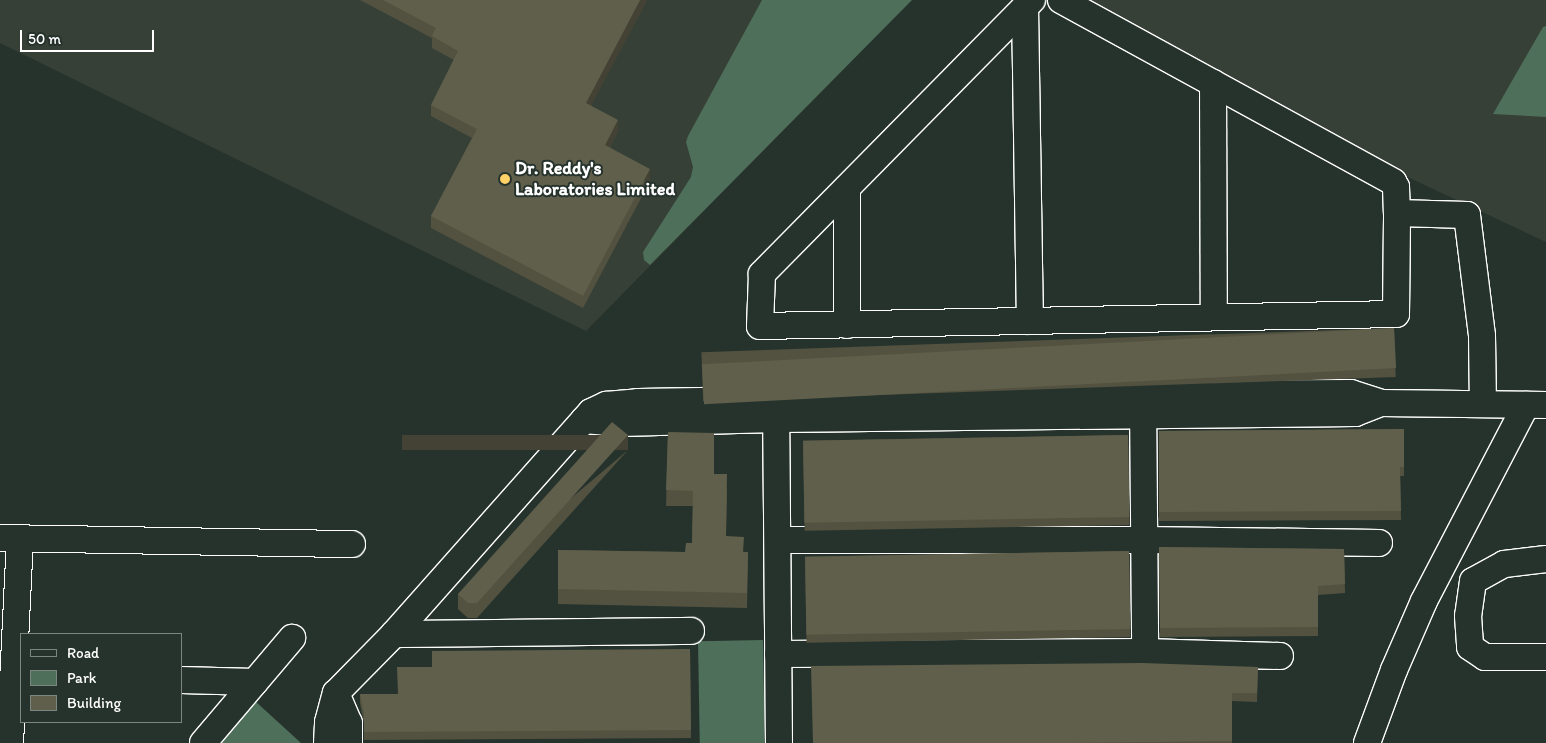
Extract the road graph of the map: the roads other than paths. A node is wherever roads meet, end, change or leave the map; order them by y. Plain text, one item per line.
1 (1061, 0) edge
2 (1028, 4) edge
3 (1213, 83) junction
4 (847, 188) junction
5 (1397, 213) junction
6 (1214, 318) junction
7 (1030, 321) junction
8 (847, 325) junction
9 (1483, 404) junction
10 (1143, 405) junction
11 (1536, 405) edge
12 (776, 410) junction
13 (10, 538) edge
14 (778, 540) junction
15 (1143, 540) junction
16 (1379, 543) dead end
17 (352, 544) dead end
18 (1546, 559) edge
19 (691, 631) dead end
20 (394, 634) junction
21 (292, 638) dead end
22 (1145, 652) junction
23 (778, 654) junction
24 (1280, 656) dead end
25 (1546, 657) edge
26 (12, 674) edge
27 (182, 680) edge
28 (255, 682) junction
29 (336, 693) junction
30 (10, 743) edge
31 (203, 743) edge
32 (327, 743) edge
33 (349, 743) edge
34 (779, 743) edge
35 (1367, 743) edge

1 - 3 street
2 - 4 street
2 - 7 street
3 - 5 street
3 - 6 street
4 - 8 street
4 - 8 street
5 - 6 street
5 - 9 street
6 - 7 street
7 - 8 street
9 - 10 street
9 - 11 street
10 - 12 street
10 - 15 street
11 - 35 street
12 - 14 street
12 - 20 street
13 - 17 street
13 - 26 street
14 - 15 street
14 - 23 street
15 - 16 street
15 - 22 street
18 - 25 street
19 - 20 street
20 - 29 street
21 - 28 street
22 - 23 street
22 - 24 street
23 - 34 street
26 - 30 street
27 - 28 street
28 - 31 street
29 - 32 street
29 - 33 street

